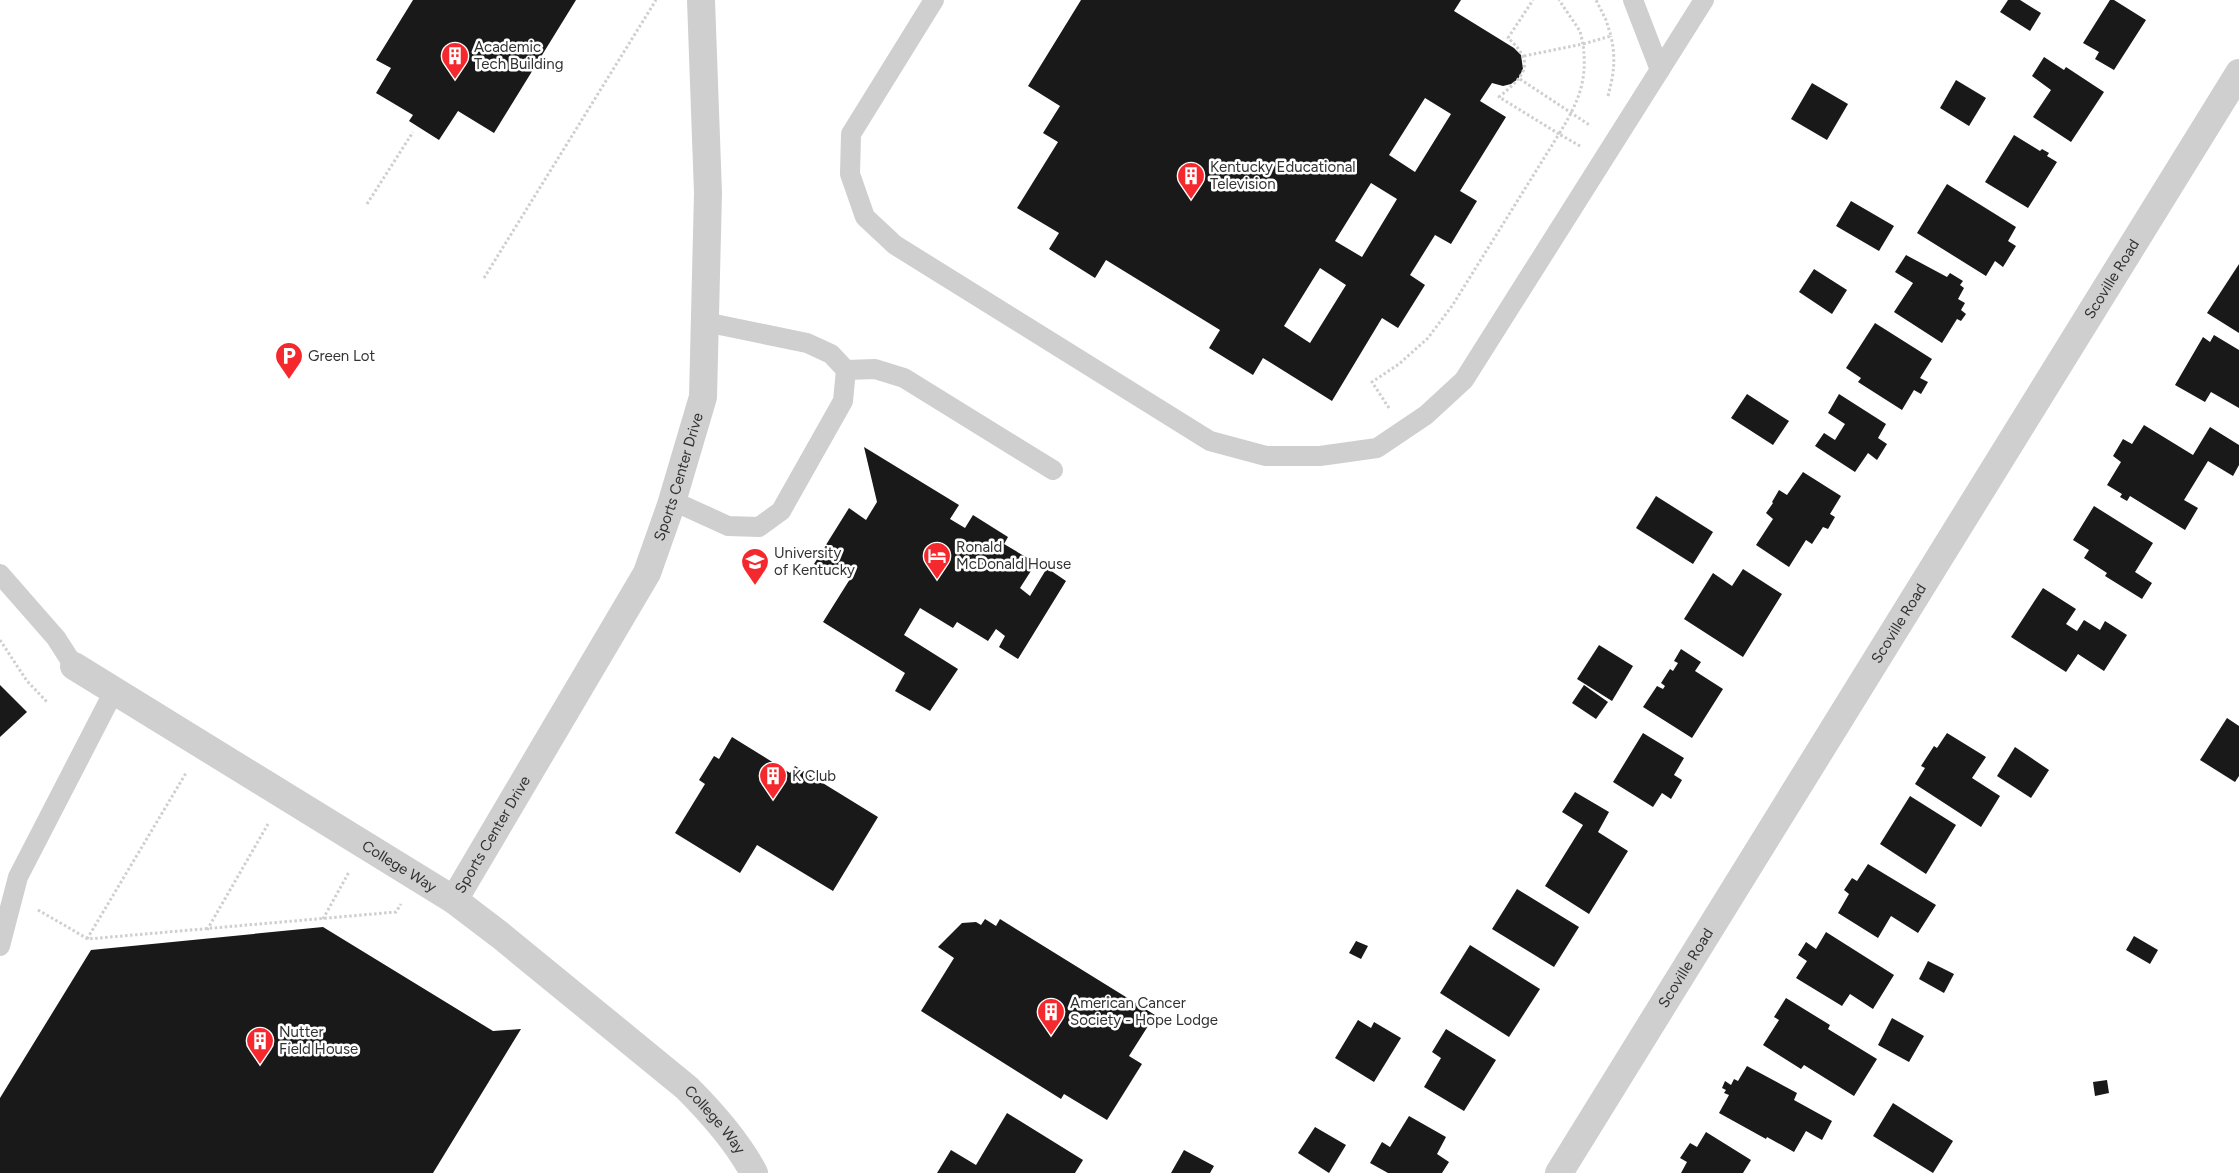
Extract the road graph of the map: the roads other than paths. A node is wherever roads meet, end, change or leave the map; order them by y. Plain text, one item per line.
1 (701, 0) edge
2 (934, 0) edge
3 (1633, 0) edge
4 (1704, 0) edge
5 (1660, 70) junction
6 (2239, 73) edge
7 (705, 322) junction
8 (846, 370) junction
9 (1053, 470) dead end
10 (673, 501) junction
11 (0, 574) edge
12 (74, 666) joint
13 (114, 691) junction
14 (454, 900) junction
15 (0, 946) edge
16 (754, 1173) edge
17 (1559, 1173) edge

1 - 7 street, Sports Center Drive
2 - 5 lane
3 - 5 lane
4 - 5 lane
6 - 17 street, Scoville Road
7 - 8 lane
7 - 10 street, Sports Center Drive
8 - 9 lane
8 - 10 lane
10 - 14 street, Sports Center Drive
11 - 12 lane
12 - 13 street, College Way
13 - 14 street, College Way
13 - 15 lane
14 - 16 street, College Way

